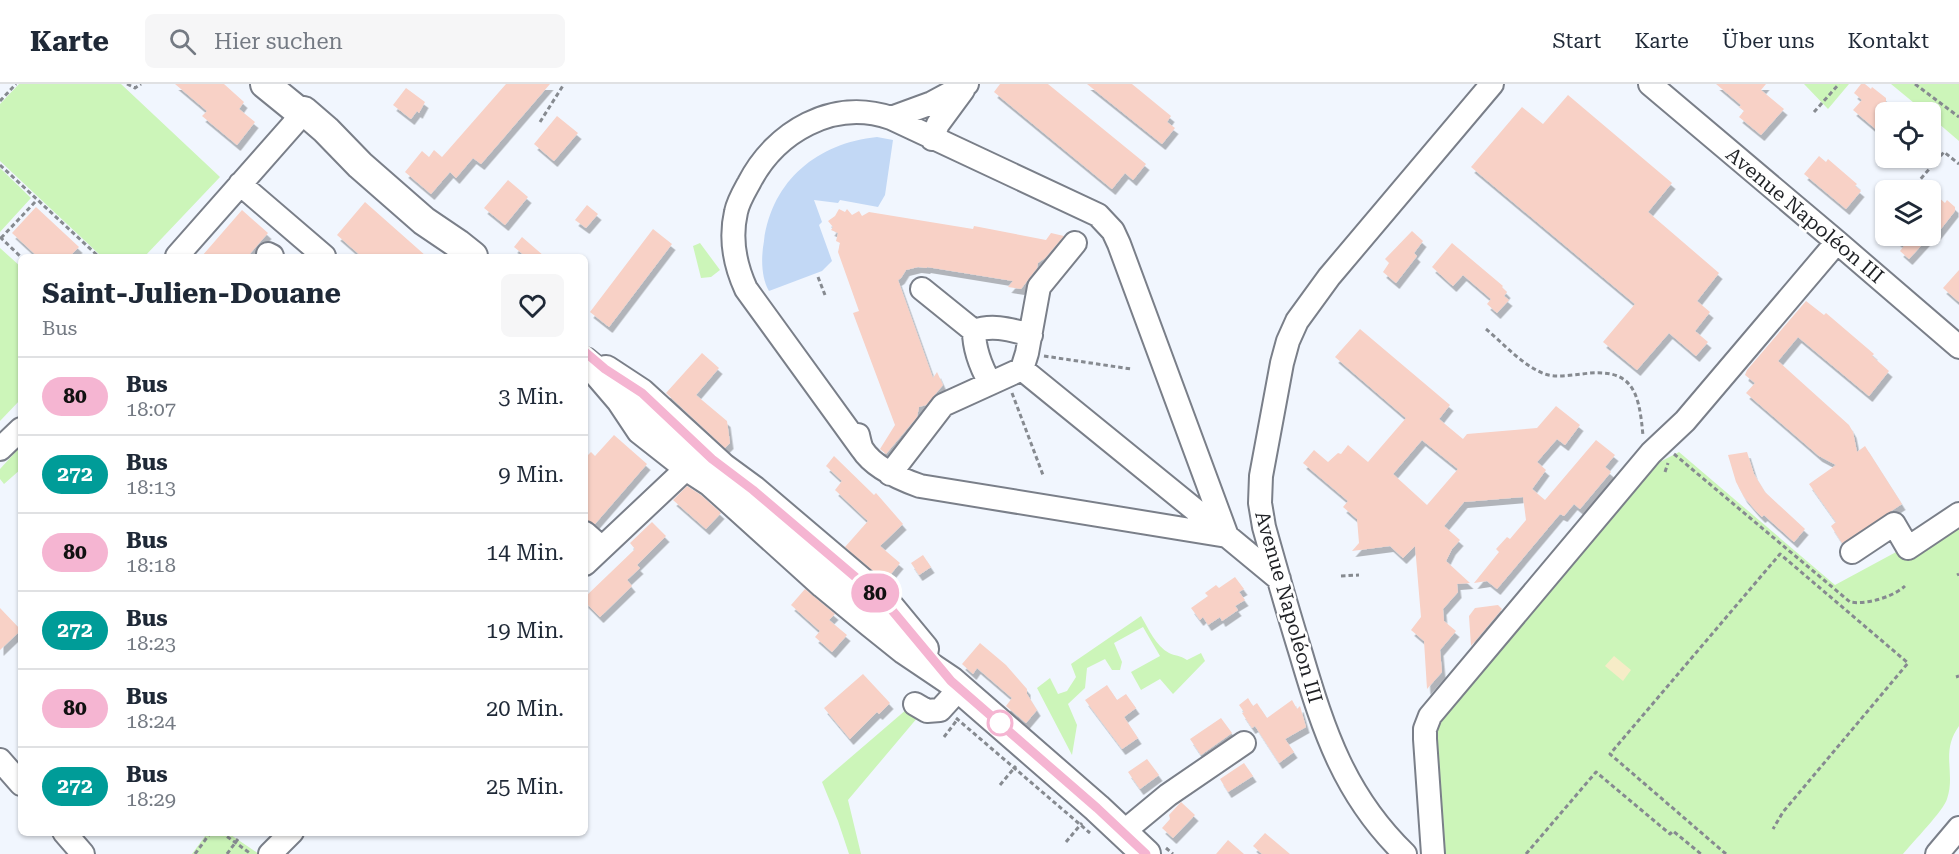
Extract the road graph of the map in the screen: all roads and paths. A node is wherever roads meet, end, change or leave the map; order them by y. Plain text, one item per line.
1 (16, 84) edge
2 (127, 84) edge
3 (141, 84) edge
4 (265, 84) edge
5 (564, 84) edge
6 (967, 84) edge
7 (1492, 84) edge
8 (1650, 84) edge
9 (1839, 84) edge
10 (1915, 84) edge
11 (0, 101) edge
12 (1814, 112) dead end
13 (298, 114) junction
14 (1959, 117) edge
15 (891, 118) junction
16 (540, 122) dead end
17 (932, 139) junction
18 (1959, 164) edge
19 (0, 165) edge
20 (1919, 180) edge
21 (240, 184) junction
22 (38, 200) junction
23 (1, 237) edge
24 (1837, 242) junction
25 (1075, 243) dead end
26 (19, 254) edge
27 (96, 254) edge
28 (179, 254) edge
29 (322, 254) edge
30 (461, 254) edge
31 (470, 254) edge
32 (818, 277) dead end
33 (922, 289) dead end
34 (825, 295) dead end
35 (1486, 329) dead end
36 (974, 331) junction
37 (1959, 347) edge
38 (588, 355) edge
39 (588, 364) edge
40 (1015, 364) junction
41 (1131, 369) dead end
42 (848, 404) dead end
43 (18, 432) edge
44 (1661, 443) junction
45 (0, 449) edge
46 (862, 449) junction
47 (1644, 461) junction
48 (707, 472) junction
49 (890, 474) junction
50 (1043, 475) dead end
51 (1959, 514) edge
52 (588, 536) edge
53 (1227, 536) junction
54 (602, 548) junction
55 (1852, 552) dead end
56 (588, 561) edge
57 (822, 564) junction
58 (1359, 575) dead end
59 (1341, 576) dead end
60 (1279, 579) junction
61 (1905, 586) dead end
62 (1450, 673) dead end
63 (952, 692) junction
64 (1446, 697) junction
65 (915, 704) dead end
66 (1429, 717) junction
67 (1406, 719) dead end
68 (1244, 743) dead end
69 (1023, 759) junction
70 (0, 760) edge
71 (18, 781) edge
72 (1000, 785) dead end
73 (1089, 816) junction
74 (1959, 828) edge
75 (1773, 829) dead end
76 (67, 836) edge
77 (208, 836) edge
78 (228, 836) edge
79 (288, 836) edge
80 (1110, 836) junction
81 (236, 841) junction
82 (1066, 842) dead end
83 (83, 854) edge
84 (195, 854) edge
85 (227, 854) edge
86 (251, 854) edge
87 (270, 854) edge
88 (1146, 854) edge
89 (1405, 854) edge
90 (1433, 854) edge
91 (1526, 854) edge
92 (1701, 854) edge
93 (1726, 854) edge
94 (1937, 854) edge

1 - 11 path
2 - 3 path
4 - 13 main road
5 - 16 path
6 - 15 street
6 - 17 street
7 - 60 street, Avenue Napoléon III
8 - 24 street, Avenue Napoléon III
9 - 12 path
10 - 14 path
13 - 21 street
13 - 30 main road
13 - 31 main road
15 - 17 street
15 - 46 street
17 - 53 street
18 - 20 path
19 - 22 path
21 - 28 street
21 - 29 street
22 - 23 path
22 - 27 path
23 - 26 path
24 - 37 street, Avenue Napoléon III
24 - 44 street
25 - 40 street
32 - 34 path
33 - 36 street
35 - 47 path
36 - 40 street
36 - 40 street
38 - 48 main road
39 - 48 main road
40 - 41 path
40 - 49 street
40 - 50 path
40 - 53 street
42 - 46 street
43 - 45 street
44 - 47 street
44 - 61 path
46 - 49 street
47 - 64 street
48 - 54 street
48 - 57 main road
48 - 57 main road
49 - 53 street
51 - 55 street
52 - 54 street
53 - 60 street
54 - 56 street
57 - 63 main road
58 - 59 path
60 - 89 street, Avenue Napoléon III
62 - 64 street
63 - 65 street
63 - 69 main road
63 - 69 path
64 - 66 street
66 - 67 street
66 - 90 street
68 - 80 street
69 - 72 path
69 - 73 main road
69 - 73 path
70 - 71 street
73 - 80 main road
73 - 80 path
73 - 82 path
74 - 94 street
75 - 93 path
76 - 83 street
77 - 84 path
78 - 81 path
79 - 87 street
80 - 88 main road
81 - 85 path
81 - 86 path
91 - 92 path

